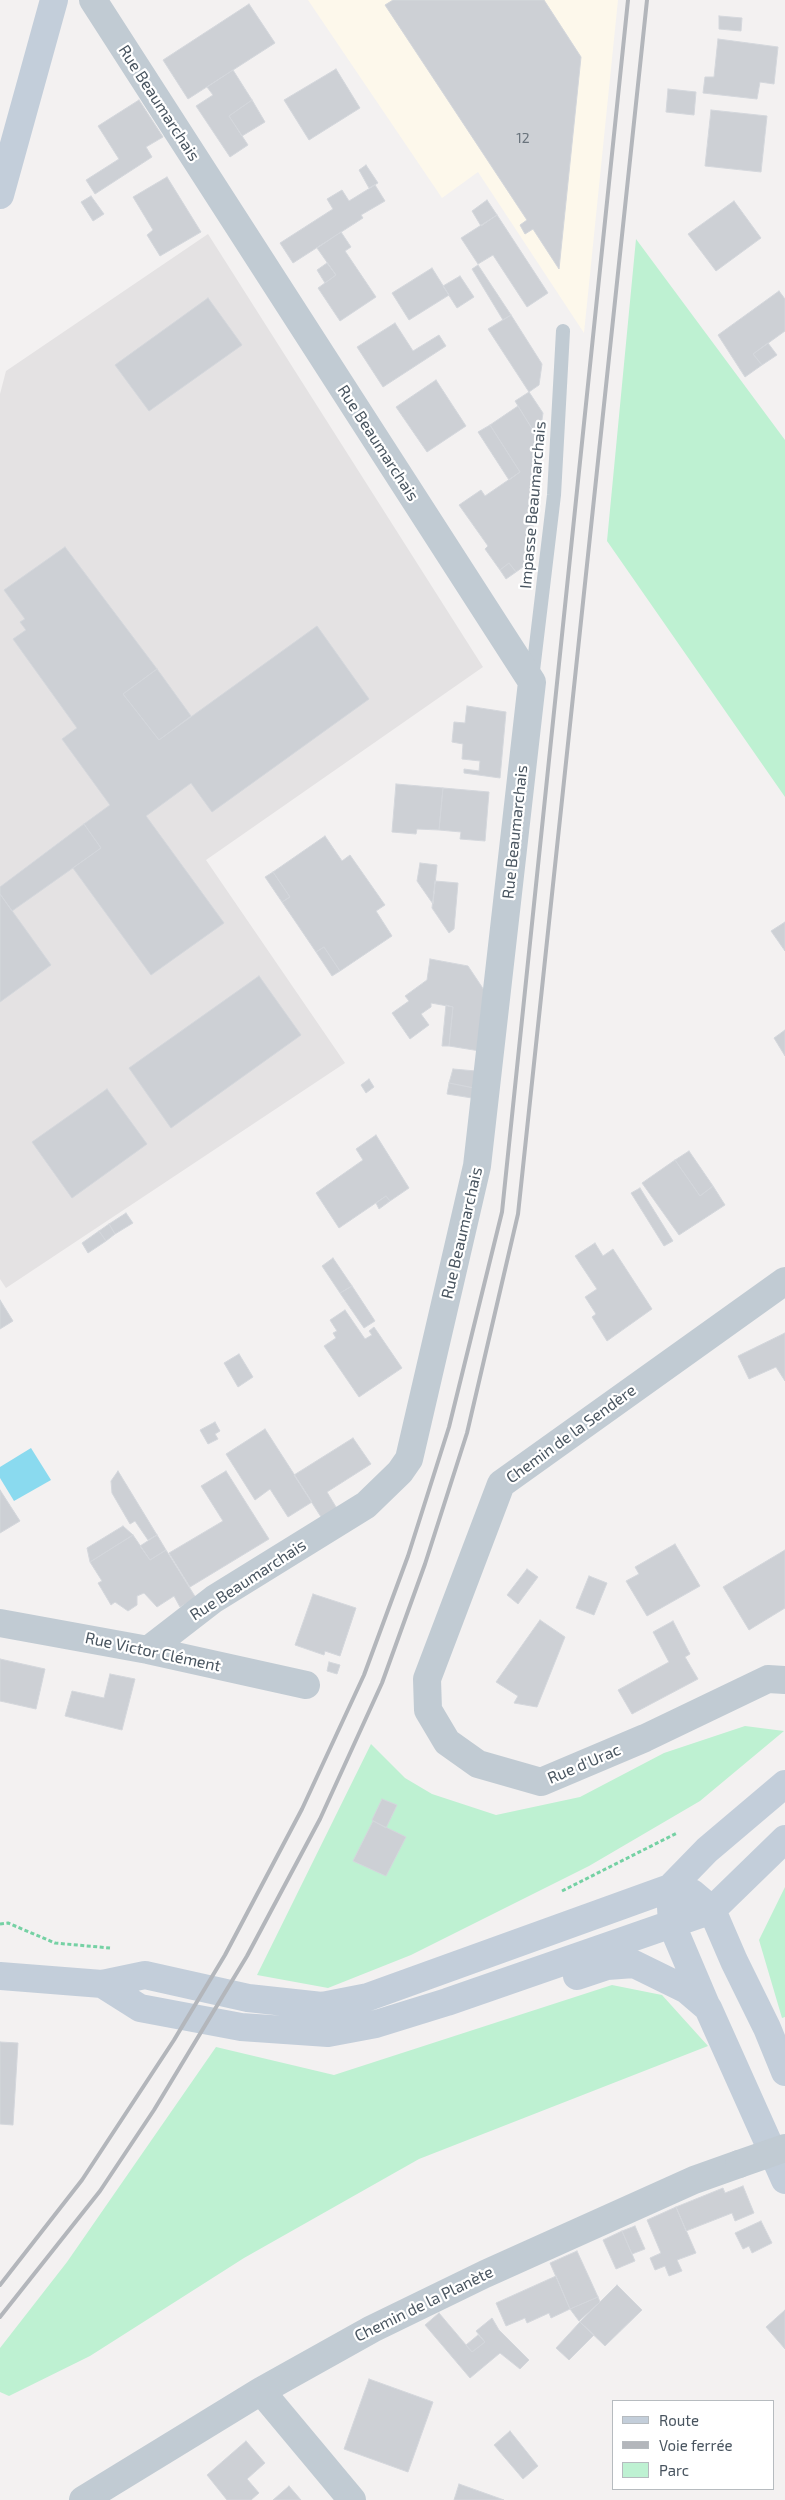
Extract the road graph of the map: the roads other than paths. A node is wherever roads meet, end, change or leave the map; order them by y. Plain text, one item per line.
1 (54, 0) edge
2 (93, 0) edge
3 (0, 195) edge
4 (563, 331) dead end
5 (532, 682) junction
6 (785, 1281) edge
7 (0, 1623) edge
8 (148, 1650) junction
9 (427, 1679) joint
10 (785, 1680) edge
11 (306, 1685) dead end
12 (785, 1784) edge
13 (785, 1840) edge
14 (670, 1888) junction
15 (712, 1910) junction
16 (672, 1925) junction
17 (0, 1976) edge
18 (102, 1984) junction
19 (447, 2002) junction
20 (708, 2008) junction
21 (785, 2072) edge
22 (785, 2148) edge
23 (785, 2180) edge
24 (261, 2391) junction
25 (83, 2500) edge
26 (352, 2500) edge

1 - 3 main road
2 - 5 street, Rue Beaumarchais
4 - 5 lane, Impasse Beaumarchais
5 - 8 street, Rue Beaumarchais
6 - 9 street, Chemin de la Sendère
7 - 8 street, Rue Victor Clément
8 - 11 street, Rue Victor Clément
9 - 10 street, Rue d'Urac
12 - 14 main road
13 - 15 main road
14 - 15 main road
14 - 16 main road
14 - 18 main road
15 - 16 main road
15 - 21 main road
16 - 19 main road
16 - 20 main road
17 - 18 main road
18 - 19 main road
19 - 20 main road
20 - 23 main road
22 - 24 street, Chemin de la Planète, bridge
24 - 25 street, Chemin de la Planète
24 - 26 street

